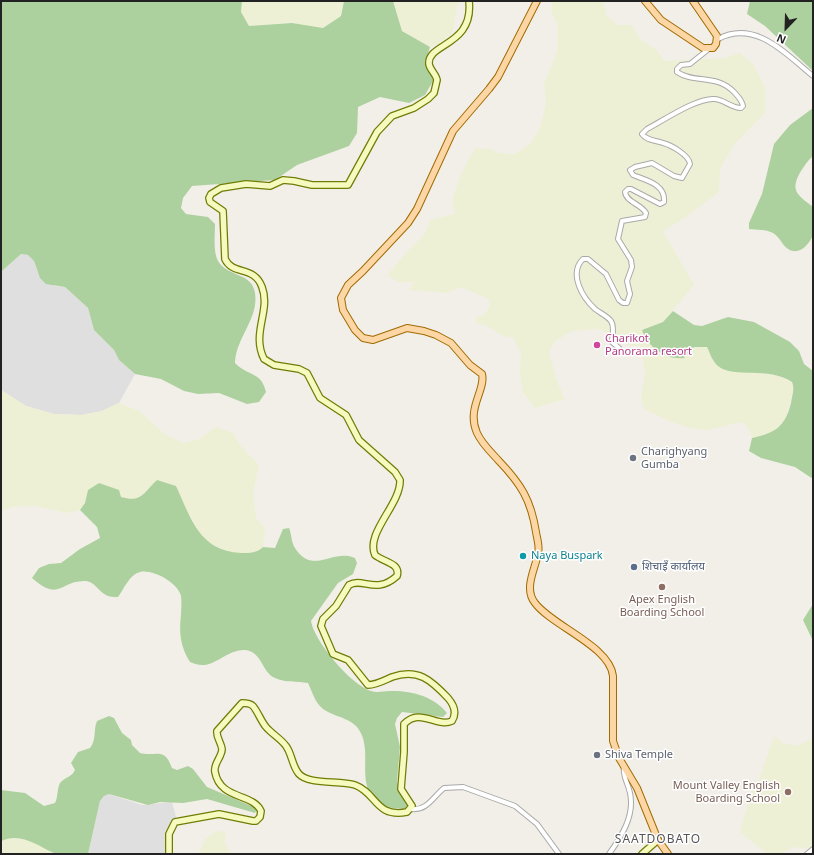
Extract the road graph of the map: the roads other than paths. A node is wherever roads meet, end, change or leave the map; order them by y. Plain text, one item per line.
1 (469, 1) edge
2 (537, 1) edge
3 (645, 1) edge
4 (693, 1) edge
5 (718, 39) junction
6 (710, 48) junction
7 (813, 76) edge
8 (619, 348) dead end
9 (624, 765) junction
10 (411, 809) junction
11 (658, 840) junction
12 (813, 849) edge
13 (169, 854) edge
14 (559, 854) edge
15 (609, 854) edge
16 (642, 854) edge
17 (668, 854) edge
18 (807, 854) edge

1 - 10 main road
2 - 9 main road
3 - 6 main road
4 - 5 main road
5 - 6 main road
5 - 7 street
6 - 8 street
9 - 11 main road
9 - 15 street
10 - 13 main road
10 - 14 street
11 - 16 main road
11 - 17 main road
12 - 18 street

